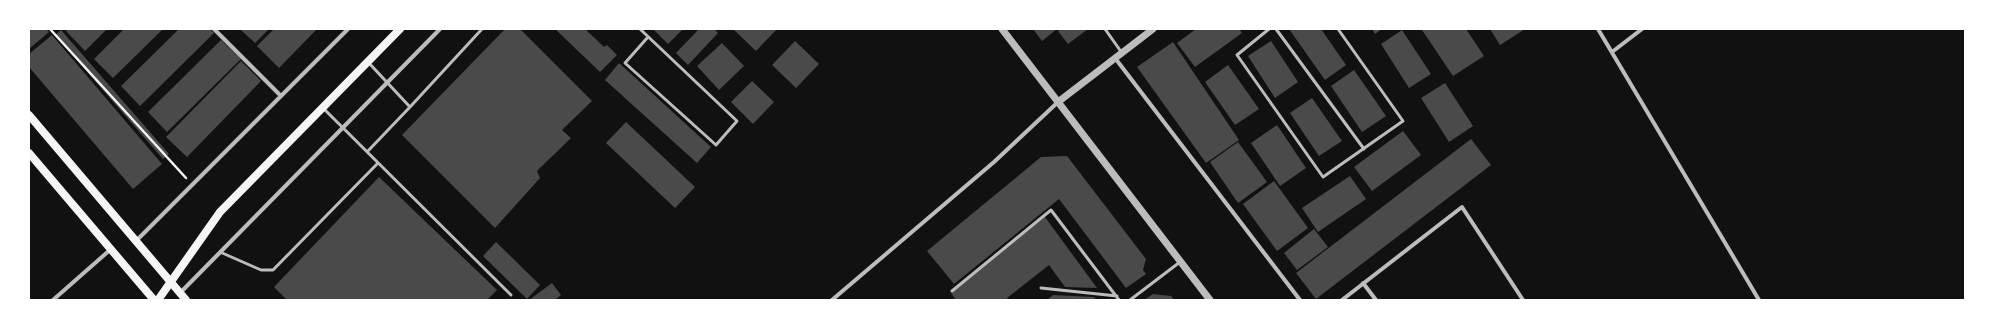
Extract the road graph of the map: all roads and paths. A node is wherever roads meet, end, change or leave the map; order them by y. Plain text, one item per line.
1 (50, 29) edge
2 (214, 29) edge
3 (348, 29) edge
4 (400, 29) edge
5 (440, 29) edge
6 (482, 29) edge
7 (640, 29) edge
8 (1002, 29) edge
9 (1105, 29) edge
10 (1153, 29) edge
11 (1270, 29) edge
12 (1276, 29) edge
13 (1338, 29) edge
14 (1598, 29) edge
15 (1642, 29) edge
16 (648, 37) junction
17 (1612, 52) junction
18 (1122, 53) junction
19 (1115, 58) junction
20 (368, 62) junction
21 (387, 83) junction
22 (282, 96) junction
23 (1058, 102) junction
24 (410, 107) junction
25 (323, 108) junction
26 (29, 115) edge
27 (342, 128) junction
28 (1364, 149) junction
29 (29, 152) edge
30 (367, 152) junction
31 (378, 163) junction
32 (192, 185) junction
33 (136, 241) junction
34 (110, 249) junction
35 (220, 252) junction
36 (1180, 261) junction
37 (171, 282) junction
38 (1363, 283) junction
39 (1041, 288) dead end
40 (952, 291) dead end
41 (180, 292) junction
42 (511, 295) dead end
43 (1117, 296) junction
44 (53, 300) edge
45 (154, 300) edge
46 (158, 300) edge
47 (186, 300) edge
48 (832, 300) edge
49 (1119, 300) edge
50 (1130, 300) edge
51 (1210, 300) edge
52 (1300, 300) edge
53 (1342, 300) edge
54 (1376, 300) edge
55 (1523, 300) edge
56 (1759, 300) edge

1 - 32 path
2 - 22 street
3 - 22 street
4 - 20 main road
5 - 21 street
6 - 24 lane
7 - 16 lane
8 - 23 street
9 - 18 lane
10 - 18 street
11 - 28 lane
12 - 28 lane
13 - 28 lane
14 - 17 street
15 - 17 street
16 - 16 lane
17 - 56 street
18 - 19 street
19 - 23 street
19 - 52 street
20 - 21 lane
20 - 25 main road
21 - 24 lane
21 - 27 street
22 - 32 street
23 - 36 street
23 - 48 street
24 - 30 lane
25 - 27 lane
25 - 37 main road
26 - 33 main road
27 - 30 lane
27 - 35 street
29 - 34 main road
30 - 31 lane
31 - 35 lane
31 - 42 lane
32 - 33 street
33 - 37 main road
34 - 44 street
34 - 45 main road
35 - 41 street
36 - 50 lane
36 - 51 street
37 - 41 main road
37 - 46 main road
38 - 53 street
38 - 54 street
38 - 55 street
39 - 43 lane
40 - 43 lane
41 - 47 main road
43 - 49 lane

